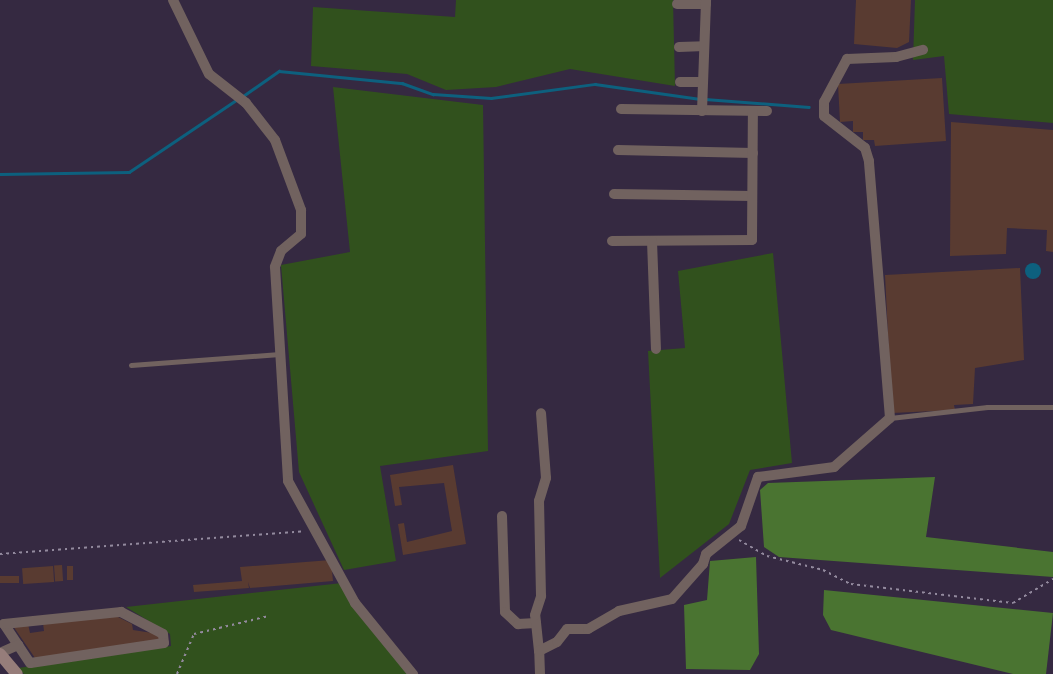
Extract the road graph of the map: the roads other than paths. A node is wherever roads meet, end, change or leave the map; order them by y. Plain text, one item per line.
1 (173, 0) edge
2 (706, 2) edge
3 (677, 4) dead end
4 (704, 46) junction
5 (679, 47) dead end
6 (923, 50) dead end
7 (680, 82) dead end
8 (702, 82) junction
9 (621, 109) dead end
10 (702, 111) junction
11 (753, 111) junction
12 (767, 111) dead end
13 (618, 150) dead end
14 (752, 153) junction
15 (614, 194) dead end
16 (752, 196) junction
17 (612, 241) dead end
18 (652, 241) junction
19 (656, 349) dead end
20 (281, 354) junction
21 (131, 365) dead end
22 (1053, 407) edge
23 (541, 414) dead end
24 (890, 418) junction
25 (502, 516) dead end
26 (536, 623) junction
27 (18, 645) junction
28 (539, 651) junction
29 (0, 654) edge
30 (17, 674) edge
31 (413, 674) edge
32 (540, 674) edge

1 - 20 street
2 - 3 street
2 - 4 street
4 - 5 street
4 - 8 street
6 - 24 street
7 - 8 street
8 - 10 street
9 - 10 street
10 - 11 street
11 - 12 street
11 - 14 street
13 - 14 street
14 - 16 street
15 - 16 street
16 - 18 street
17 - 18 street
18 - 19 street
20 - 21 lane
20 - 31 street
22 - 24 lane
23 - 26 street
24 - 28 street
25 - 26 street
26 - 28 street
27 - 27 street
27 - 29 street
28 - 32 street
29 - 30 street

